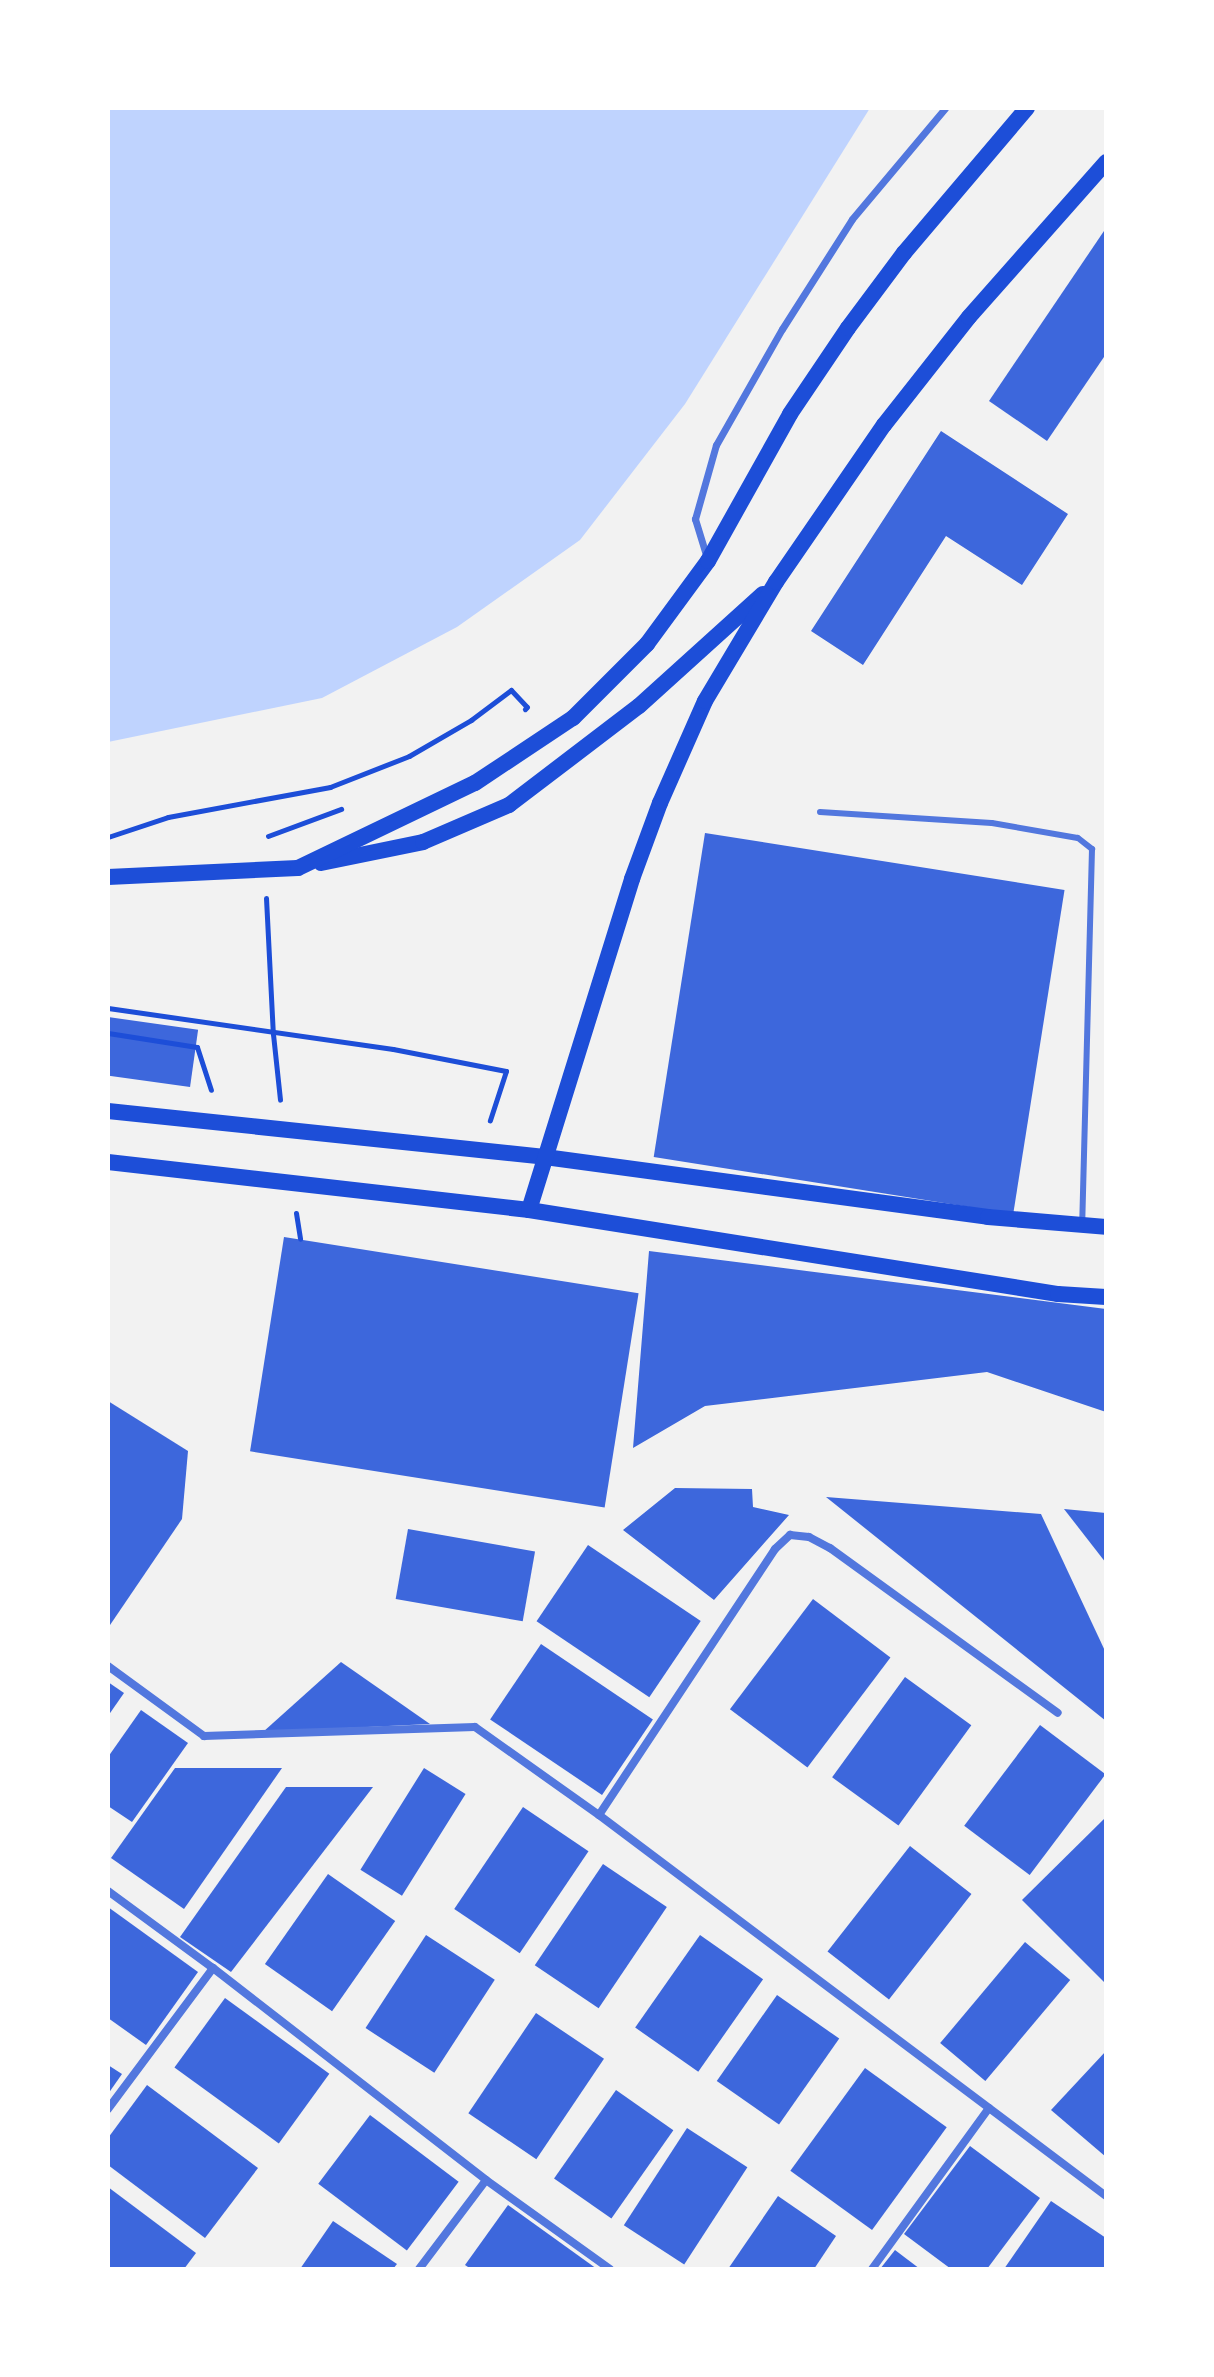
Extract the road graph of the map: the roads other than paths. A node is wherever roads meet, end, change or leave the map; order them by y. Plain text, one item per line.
1 (945, 108) edge
2 (1027, 108) edge
3 (1106, 162) edge
4 (708, 561) junction
5 (776, 582) junction
6 (820, 812) dead end
7 (298, 868) junction
8 (108, 877) edge
9 (108, 1111) edge
10 (545, 1157) junction
11 (108, 1162) edge
12 (529, 1210) junction
13 (1082, 1227) junction
14 (1106, 1227) edge
15 (1106, 1297) edge
16 (108, 1666) edge
17 (1058, 1713) dead end
18 (599, 1815) junction
19 (108, 1891) edge
20 (213, 1968) junction
21 (989, 2108) junction
22 (108, 2109) edge
23 (486, 2180) junction
24 (1106, 2196) edge
25 (419, 2269) edge
26 (610, 2269) edge
27 (872, 2269) edge

1 - 4 street
2 - 4 main road
3 - 5 main road
4 - 7 main road
5 - 7 main road
5 - 10 main road
6 - 13 lane
7 - 8 main road
9 - 10 main road
10 - 12 main road
10 - 13 main road
11 - 12 main road
12 - 15 main road
13 - 14 main road
16 - 18 street
17 - 18 street
18 - 21 street
19 - 20 street
20 - 22 street
20 - 23 street
21 - 24 street
21 - 27 street
23 - 25 street
23 - 26 street

